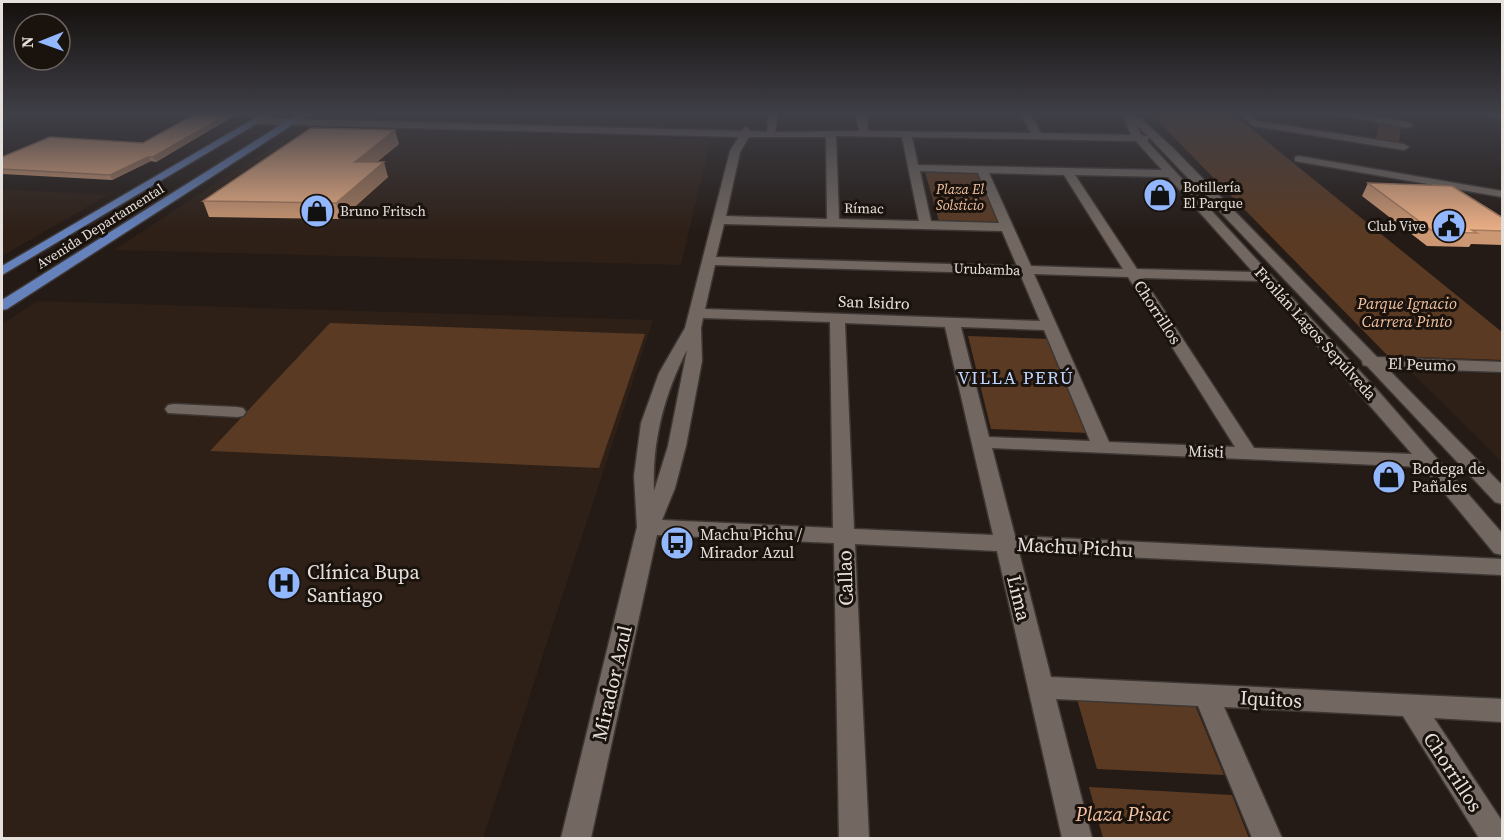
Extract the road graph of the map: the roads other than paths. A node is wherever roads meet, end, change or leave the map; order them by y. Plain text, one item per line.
1 (202, 153) edge
2 (243, 153) edge
3 (734, 153) edge
4 (831, 153) edge
5 (910, 153) edge
6 (1159, 153) edge
7 (1165, 153) edge
8 (1369, 153) edge
9 (1403, 153) edge
10 (1299, 159) dead end
11 (1402, 162) junction
12 (913, 168) junction
13 (982, 170) junction
14 (1068, 172) junction
15 (1172, 174) junction
16 (1503, 194) edge
17 (1198, 203) junction
18 (1221, 204) junction
19 (719, 220) junction
20 (833, 223) junction
21 (926, 225) junction
22 (1009, 227) junction
23 (709, 261) junction
24 (1027, 270) junction
25 (2, 271) edge
26 (1133, 273) junction
27 (1265, 277) junction
28 (2, 306) edge
29 (837, 318) junction
30 (695, 321) junction
31 (952, 322) junction
32 (1051, 326) junction
33 (1342, 361) junction
34 (1375, 362) junction
35 (1503, 367) edge
36 (174, 409) dead end
37 (237, 412) dead end
38 (981, 442) junction
39 (1102, 447) junction
40 (1248, 453) junction
41 (1430, 461) junction
42 (1503, 497) edge
43 (648, 527) junction
44 (844, 536) junction
45 (1006, 544) junction
46 (1503, 547) edge
47 (1503, 567) edge
48 (1040, 687) junction
49 (1206, 695) junction
50 (1410, 706) junction
51 (1503, 710) edge
52 (576, 838) edge
53 (854, 838) edge
54 (1077, 838) edge
55 (1267, 838) edge
56 (1496, 838) edge

1 - 25 main road, Avenida Departamental
2 - 28 main road, Avenida Departamental
3 - 19 street, Mirador Azul
4 - 20 street
5 - 12 street
6 - 15 street, Froilán Lagos Sepúlveda
7 - 18 street, Froilán Lagos Sepúlveda
8 - 11 street
9 - 11 street
10 - 11 street
11 - 16 street
12 - 13 street
12 - 21 street
13 - 14 street
13 - 22 street
14 - 15 street
14 - 26 street, Chorrillos
15 - 17 street, Froilán Lagos Sepúlveda
17 - 18 street
17 - 27 street, Froilán Lagos Sepúlveda
18 - 34 street, Froilán Lagos Sepúlveda
19 - 20 street, Rímac
19 - 23 street, Mirador Azul
20 - 21 street, Rímac
21 - 22 street, Rímac
22 - 24 street
23 - 24 street, Urubamba
23 - 30 street, Mirador Azul
24 - 26 street, Urubamba
24 - 32 street
26 - 27 street, Urubamba
26 - 40 street, Chorrillos
27 - 33 street, Froilán Lagos Sepúlveda
29 - 30 street, San Isidro
29 - 31 street, San Isidro
29 - 44 street, Callao
30 - 43 street, Mirador Azul
30 - 43 street, Mirador Azul
31 - 32 street, San Isidro
31 - 38 street, Lima
32 - 39 street
33 - 34 street, El Peumo
33 - 41 street, Froilán Lagos Sepúlveda
34 - 35 street, El Peumo
34 - 42 street, Froilán Lagos Sepúlveda
36 - 37 street
38 - 39 street, Misti
38 - 45 street, Lima
39 - 40 street, Misti
40 - 41 street, Misti
41 - 46 street, Froilán Lagos Sepúlveda
43 - 44 street, Machu Pichu
43 - 52 street, Mirador Azul
44 - 45 street, Machu Pichu
44 - 53 street, Callao
45 - 47 street, Machu Pichu
45 - 48 street, Lima
48 - 49 street, Iquitos
48 - 54 street, Lima
49 - 50 street, Iquitos
49 - 55 street
50 - 51 street, Iquitos
50 - 56 street, Chorrillos

